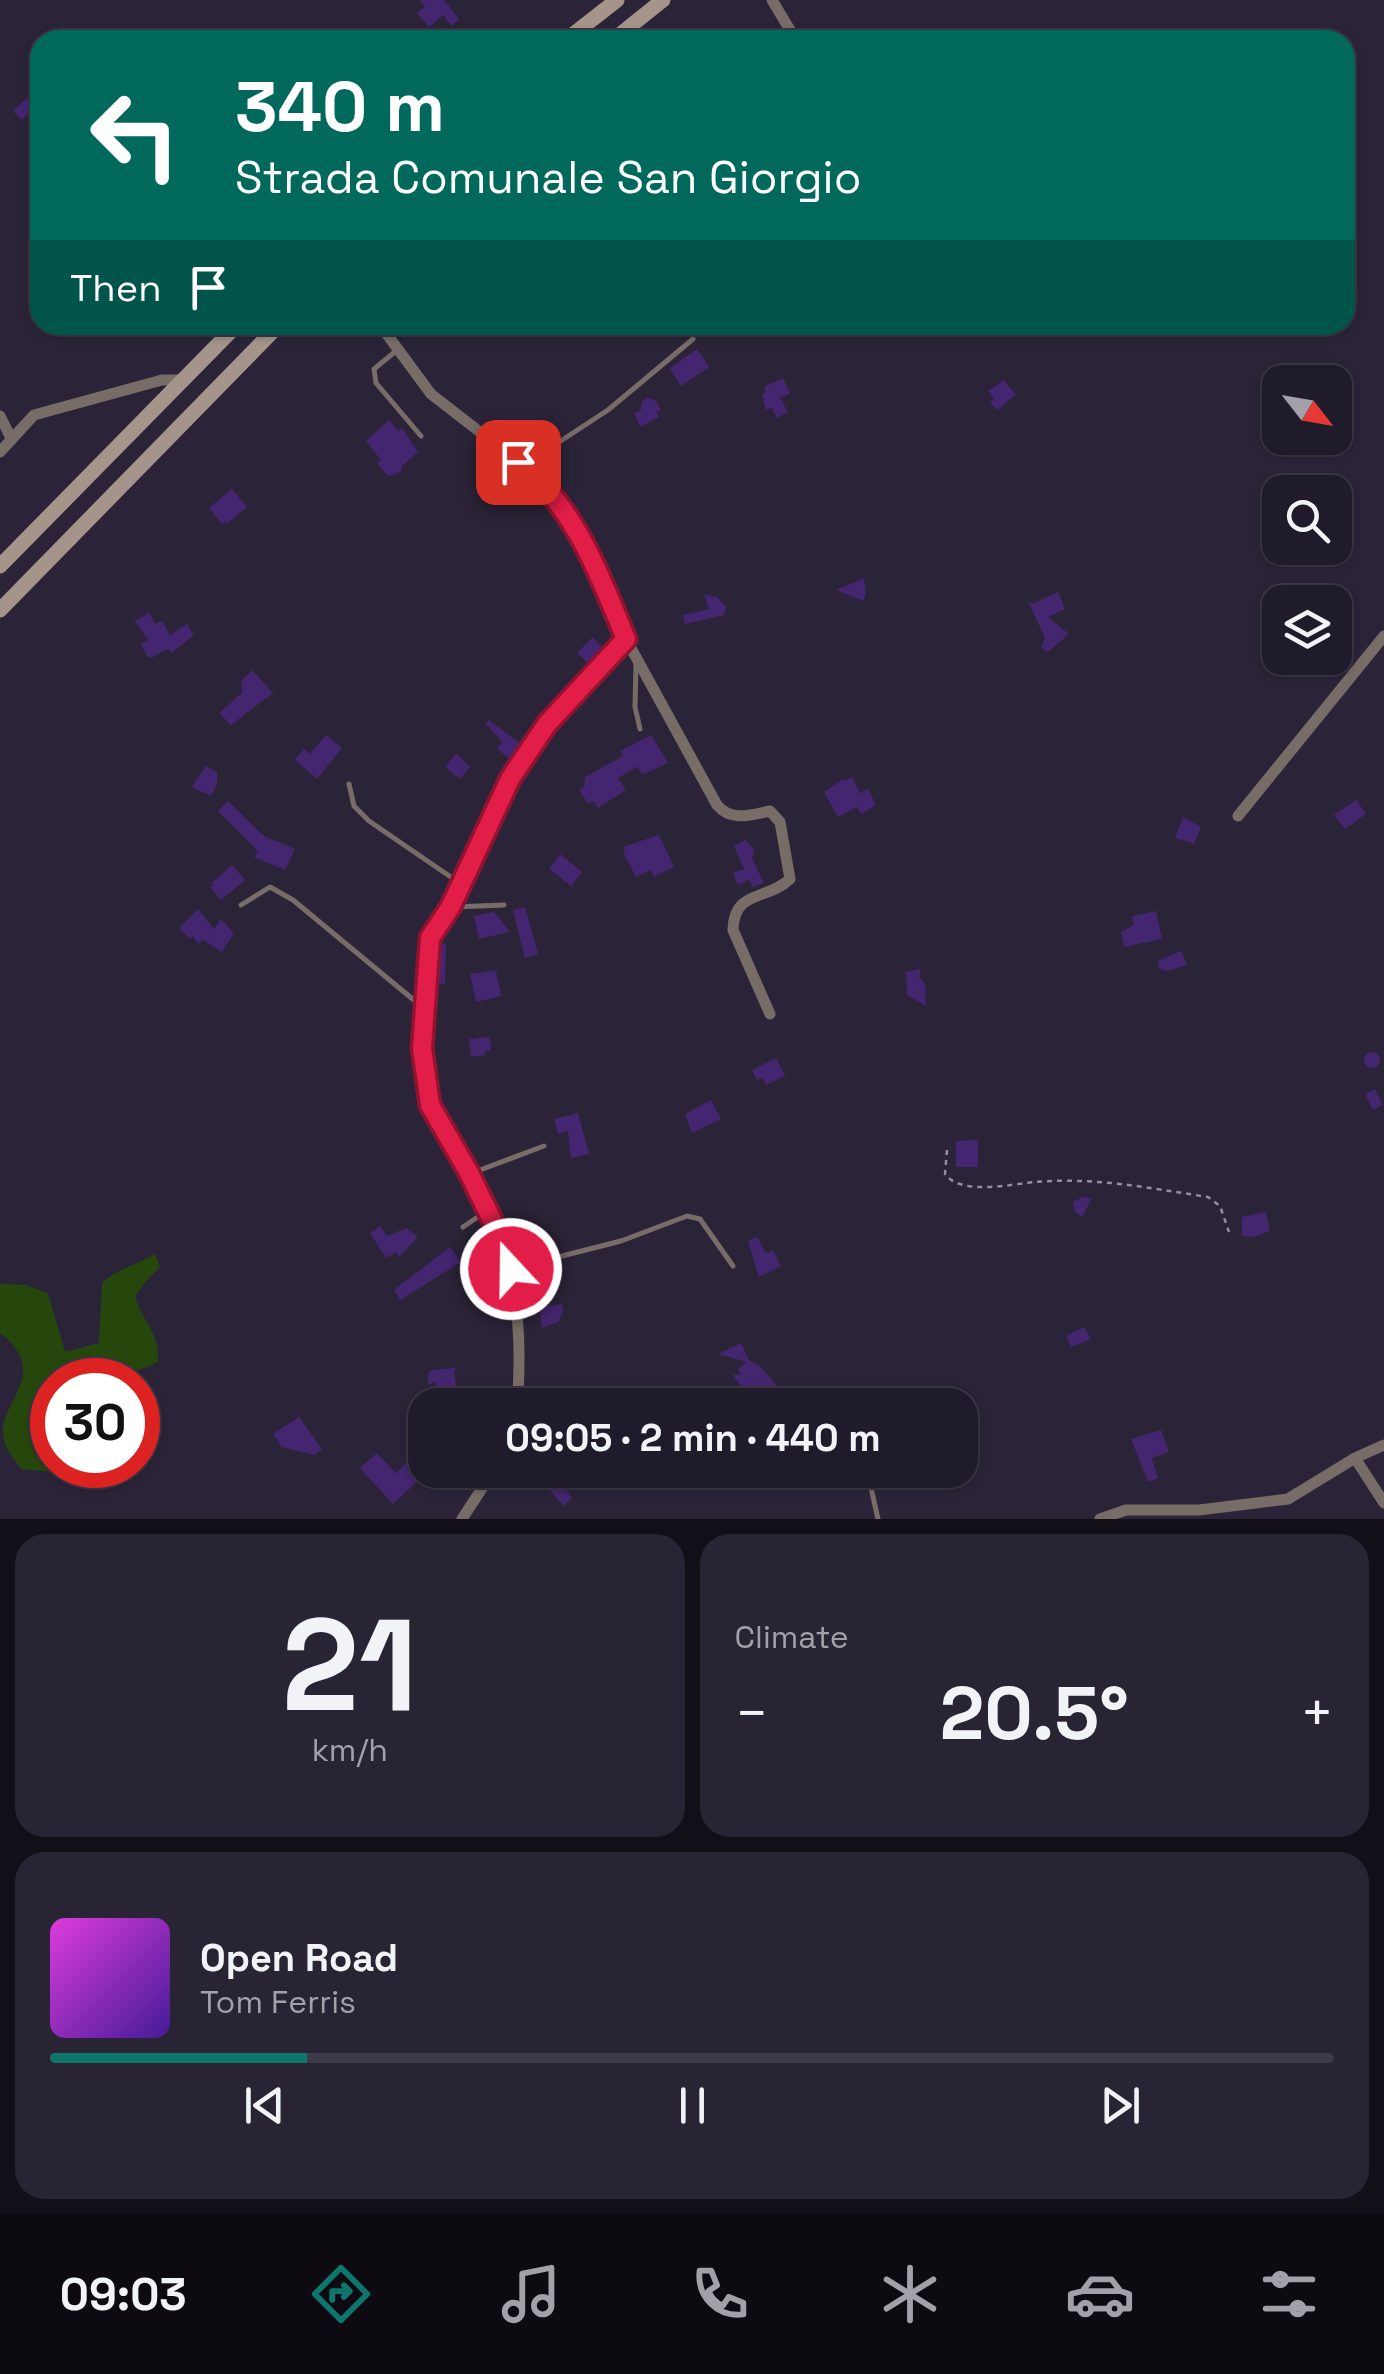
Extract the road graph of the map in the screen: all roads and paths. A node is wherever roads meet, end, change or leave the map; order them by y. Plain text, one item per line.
1 (616, 0) edge
2 (663, 0) edge
3 (772, 0) edge
4 (578, 30) edge
5 (626, 30) edge
6 (790, 30) edge
7 (227, 335) edge
8 (269, 335) edge
9 (388, 335) edge
10 (693, 339) dead end
11 (398, 349) junction
12 (183, 380) junction
13 (0, 416) edge
14 (421, 436) dead end
15 (12, 438) junction
16 (0, 452) edge
17 (534, 474) junction
18 (0, 566) edge
19 (0, 610) edge
20 (1384, 636) edge
21 (626, 639) junction
22 (637, 656) junction
23 (640, 729) dead end
24 (350, 784) dead end
25 (1238, 816) dead end
26 (461, 884) junction
27 (241, 904) dead end
28 (504, 905) dead end
29 (450, 907) junction
30 (424, 1008) junction
31 (770, 1014) dead end
32 (544, 1146) dead end
33 (946, 1150) dead end
34 (470, 1174) junction
35 (488, 1211) junction
36 (463, 1227) dead end
37 (1229, 1232) dead end
38 (733, 1266) dead end
39 (511, 1269) junction
40 (518, 1388) edge
41 (1384, 1445) edge
42 (1355, 1458) junction
43 (482, 1488) edge
44 (872, 1488) edge
45 (1384, 1502) edge
46 (462, 1519) edge
47 (878, 1519) edge
48 (1100, 1519) edge

1 - 4 main road
2 - 5 main road
3 - 6 street
7 - 12 main road
8 - 19 main road
9 - 11 street
10 - 17 lane
11 - 14 lane
11 - 17 street
12 - 15 street
12 - 18 main road
13 - 15 street
15 - 16 street
17 - 21 street
20 - 25 street
21 - 22 street
21 - 26 street
22 - 23 lane
22 - 31 street
24 - 26 lane
26 - 29 street
27 - 30 lane
28 - 29 lane
29 - 30 street
30 - 34 street
32 - 34 lane
33 - 37 path
34 - 35 street
35 - 36 lane
35 - 39 street
38 - 39 lane
39 - 40 street
41 - 42 street
42 - 45 street
42 - 48 street
43 - 46 street
44 - 47 lane

